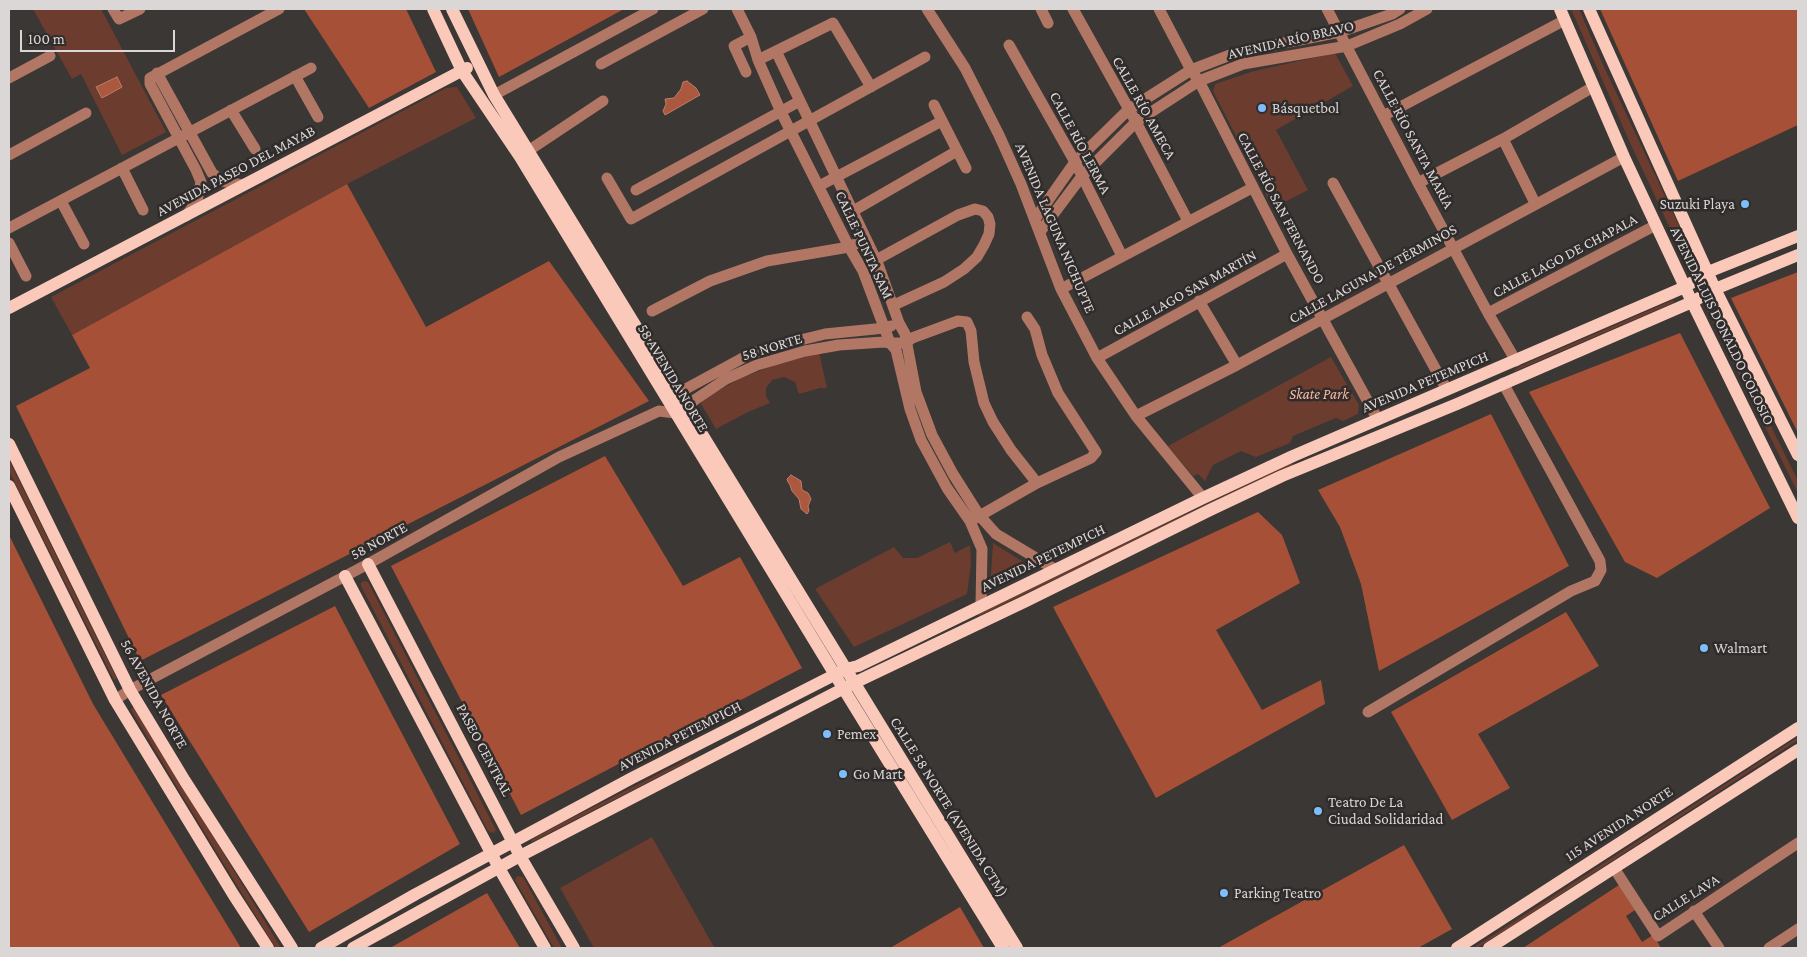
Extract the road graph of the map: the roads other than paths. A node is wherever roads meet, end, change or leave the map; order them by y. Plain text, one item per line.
1 (113, 9) edge
2 (140, 9) edge
3 (279, 9) edge
4 (433, 9) edge
5 (452, 9) edge
6 (653, 9) edge
7 (703, 9) edge
8 (737, 9) edge
9 (927, 9) edge
10 (1041, 9) edge
11 (1073, 9) edge
12 (1159, 9) edge
13 (1327, 9) edge
14 (1400, 9) edge
15 (1427, 9) edge
16 (1589, 9) edge
17 (1562, 14) edge
18 (1048, 23) dead end
19 (1340, 32) junction
20 (751, 37) junction
21 (1009, 45) dead end
22 (1347, 46) junction
23 (776, 51) junction
24 (50, 56) dead end
25 (925, 57) dead end
26 (758, 60) junction
27 (478, 63) junction
28 (601, 64) dead end
29 (311, 68) dead end
30 (1191, 70) junction
31 (462, 71) junction
32 (746, 72) dead end
33 (295, 76) junction
34 (9, 78) edge
35 (1199, 81) junction
36 (871, 87) junction
37 (1593, 87) junction
38 (494, 95) junction
39 (603, 101) dead end
40 (800, 101) junction
41 (934, 105) dead end
42 (231, 110) junction
43 (1128, 110) junction
44 (781, 112) junction
45 (86, 113) dead end
46 (1383, 116) junction
47 (318, 117) dead end
48 (942, 121) junction
49 (810, 122) junction
50 (1136, 122) junction
51 (791, 131) junction
52 (185, 136) junction
53 (1502, 139) junction
54 (255, 149) dead end
55 (528, 151) junction
56 (958, 151) junction
57 (9, 155) edge
58 (1624, 157) junction
59 (1075, 162) junction
60 (122, 168) junction
61 (201, 168) junction
62 (966, 168) dead end
63 (1082, 176) junction
64 (837, 177) junction
65 (607, 178) dead end
66 (1418, 183) junction
67 (1333, 184) dead end
68 (242, 186) junction
69 (819, 186) junction
70 (1252, 188) junction
71 (636, 190) dead end
72 (61, 201) junction
73 (1536, 203) junction
74 (143, 210) dead end
75 (853, 211) junction
76 (186, 216) junction
77 (1035, 219) junction
78 (1188, 221) junction
79 (1656, 224) junction
80 (9, 228) edge
81 (1040, 232) junction
82 (1798, 236) edge
83 (866, 239) junction
84 (84, 244) dead end
85 (849, 247) junction
86 (1453, 248) junction
87 (11, 251) edge
88 (1287, 254) junction
89 (1798, 255) edge
90 (1122, 256) junction
91 (876, 260) junction
92 (1708, 272) junction
93 (26, 276) dead end
94 (1389, 284) junction
95 (1685, 287) junction
96 (1715, 289) junction
97 (1061, 290) junction
98 (1199, 301) junction
99 (1692, 302) junction
100 (894, 305) junction
101 (9, 308) edge
102 (652, 311) dead end
103 (1488, 313) junction
104 (1027, 317) dead end
105 (1324, 318) junction
106 (899, 323) junction
107 (886, 328) junction
108 (906, 343) junction
109 (890, 344) junction
110 (750, 354) junction
111 (1097, 358) junction
112 (1516, 361) junction
113 (757, 365) junction
114 (1237, 365) junction
115 (1503, 383) junction
116 (1447, 390) junction
117 (671, 396) junction
118 (680, 410) junction
119 (659, 411) junction
120 (1136, 416) junction
121 (1378, 420) junction
122 (9, 444) edge
123 (1798, 456) edge
124 (1037, 483) junction
125 (9, 486) edge
126 (1203, 498) junction
127 (975, 518) junction
128 (1798, 518) edge
129 (368, 564) junction
130 (1056, 570) junction
131 (345, 576) junction
132 (981, 605) junction
133 (846, 669) junction
134 (835, 675) junction
135 (848, 685) junction
136 (130, 690) junction
137 (115, 700) junction
138 (1368, 712) dead end
139 (1798, 728) edge
140 (1798, 750) edge
141 (514, 842) junction
142 (1798, 843) edge
143 (492, 854) junction
144 (520, 856) junction
145 (499, 868) junction
146 (1614, 868) junction
147 (1694, 911) junction
148 (1798, 928) edge
149 (266, 946) edge
150 (292, 948) edge
151 (321, 948) edge
152 (354, 948) edge
153 (545, 948) edge
154 (574, 948) edge
155 (1003, 948) edge
156 (1017, 948) edge
157 (1457, 948) edge
158 (1489, 948) edge
159 (1719, 948) edge
160 (1769, 948) edge

1 - 2 street
3 - 52 street
4 - 31 main road
5 - 27 main road, 58 AVENIDA NORTE
6 - 38 street
7 - 28 street
8 - 20 street, CALLE PUNTA SAM
9 - 77 street, AVENIDA LAGUNA NICHUPTE
10 - 18 street
11 - 43 street, CALLE RÍO AMECA
12 - 30 street, CALLE RÍO SAN FERNANDO
13 - 19 street, CALLE RÍO SANTA MARÍA
14 - 19 street, AVENIDA RÍO BRAVO
15 - 22 street, AVENIDA RÍO BRAVO
16 - 92 main road, AVENIDA LUIS DONALDO COLOSIO
17 - 37 main road, AVENIDA LUIS DONALDO COLOSIO
17 - 46 street
19 - 22 street, CALLE RÍO SANTA MARÍA
19 - 30 street, AVENIDA RÍO BRAVO
20 - 26 street, CALLE PUNTA SAM
20 - 32 street
21 - 59 street, CALLE RÍO LERMA
22 - 35 street, AVENIDA RÍO BRAVO
22 - 46 street, CALLE RÍO SANTA MARÍA
23 - 26 street
23 - 36 street
23 - 40 street, CALLE PUNTA SAM
24 - 34 street
25 - 36 street
26 - 44 street, CALLE PUNTA SAM
27 - 31 main road, AVENIDA PASEO DEL MAYAB
27 - 38 main road, 58 AVENIDA NORTE
29 - 33 street
30 - 35 street, CALLE RÍO SAN FERNANDO
30 - 43 street, AVENIDA RÍO BRAVO
31 - 68 main road, AVENIDA PASEO DEL MAYAB
31 - 117 main road, 58 AVENIDA NORTE
33 - 42 street
33 - 47 street
35 - 50 street, AVENIDA RÍO BRAVO
35 - 70 street, CALLE RÍO SAN FERNANDO
36 - 49 street
37 - 53 street
37 - 58 main road, AVENIDA LUIS DONALDO COLOSIO
38 - 55 main road, 58 AVENIDA NORTE
39 - 55 street
40 - 44 street
40 - 49 street, CALLE PUNTA SAM
41 - 48 street
42 - 52 street
42 - 54 street
43 - 50 street, CALLE RÍO AMECA
43 - 59 street, AVENIDA RÍO BRAVO
44 - 51 street, CALLE PUNTA SAM
44 - 71 street
45 - 57 street
46 - 66 street, CALLE RÍO SANTA MARÍA
48 - 56 street
48 - 64 street
49 - 51 street
49 - 64 street, CALLE PUNTA SAM
50 - 63 street, AVENIDA RÍO BRAVO
50 - 78 street, CALLE RÍO AMECA
51 - 65 street
51 - 69 street, CALLE PUNTA SAM
52 - 60 street
52 - 61 street
53 - 66 street
53 - 73 street
55 - 117 main road, 58 AVENIDA NORTE
56 - 62 street
56 - 75 street
58 - 73 street, CALLE LAGUNA DE TÉRMINOS
58 - 79 main road, AVENIDA LUIS DONALDO COLOSIO
59 - 63 street, CALLE RÍO LERMA
59 - 77 street, AVENIDA RÍO BRAVO
60 - 72 street
60 - 74 street
61 - 68 street
61 - 76 street
63 - 81 street, AVENIDA RÍO BRAVO
63 - 90 street, CALLE RÍO LERMA
64 - 69 street
64 - 75 street, CALLE PUNTA SAM
66 - 86 street, CALLE RÍO SANTA MARÍA
67 - 94 street
68 - 76 main road, AVENIDA PASEO DEL MAYAB
69 - 85 street, CALLE PUNTA SAM
70 - 78 street
70 - 88 street, CALLE RÍO SAN FERNANDO
72 - 80 street
72 - 84 street
73 - 86 street, CALLE LAGUNA DE TÉRMINOS
75 - 83 street, CALLE PUNTA SAM
76 - 101 main road, AVENIDA PASEO DEL MAYAB
77 - 81 street, AVENIDA LAGUNA NICHUPTE
78 - 90 street
79 - 95 main road, AVENIDA LUIS DONALDO COLOSIO
79 - 103 street, CALLE LAGO DE CHAPALA
81 - 97 street, AVENIDA LAGUNA NICHUPTE
82 - 92 main road, AVENIDA PETEMPICH
83 - 85 street
83 - 91 street, CALLE PUNTA SAM
85 - 102 street
85 - 107 street, CALLE PUNTA SAM
86 - 94 street, CALLE LAGUNA DE TÉRMINOS
86 - 103 street, CALLE RÍO SANTA MARÍA
87 - 93 street
88 - 98 street, CALLE LAGO SAN MARTÍN
88 - 105 street, CALLE RÍO SAN FERNANDO
89 - 96 main road, AVENIDA PETEMPICH
90 - 97 street
91 - 100 street, CALLE PUNTA SAM
91 - 100 street
92 - 95 main road, AVENIDA PETEMPICH
92 - 96 main road, AVENIDA LUIS DONALDO COLOSIO
94 - 105 street, CALLE LAGUNA DE TÉRMINOS
94 - 116 street
95 - 99 main road, AVENIDA LUIS DONALDO COLOSIO
95 - 112 main road, AVENIDA PETEMPICH
96 - 99 main road, AVENIDA PETEMPICH
96 - 123 main road, AVENIDA LUIS DONALDO COLOSIO
97 - 111 street, AVENIDA LAGUNA NICHUPTE
98 - 111 street, CALLE LAGO SAN MARTÍN
98 - 114 street
99 - 115 main road, AVENIDA PETEMPICH
99 - 128 main road, AVENIDA LUIS DONALDO COLOSIO
100 - 106 street, CALLE PUNTA SAM
103 - 112 street, CALLE RÍO SANTA MARÍA
104 - 124 street
105 - 114 street, CALLE LAGUNA DE TÉRMINOS
105 - 121 street, CALLE RÍO SAN FERNANDO
106 - 107 street, 58 NORTE
106 - 108 street, CALLE PUNTA SAM
107 - 109 street, CALLE PUNTA SAM
107 - 110 street, 58 NORTE
108 - 109 street, 58 NORTE
108 - 124 street
108 - 127 street, CALLE PUNTA SAM
109 - 113 street, 58 NORTE
109 - 127 street, CALLE PUNTA SAM
110 - 113 street
110 - 117 street, 58 NORTE
111 - 120 street, AVENIDA LAGUNA NICHUPTE
112 - 116 main road, AVENIDA PETEMPICH
113 - 118 street, 58 NORTE
114 - 120 street, CALLE LAGUNA DE TÉRMINOS
115 - 135 main road, AVENIDA PETEMPICH
115 - 138 street
116 - 121 main road, AVENIDA PETEMPICH
117 - 118 main road
117 - 119 street
118 - 119 street
118 - 133 main road, 58 AVENIDA NORTE
118 - 134 main road, 58 AVENIDA NORTE
119 - 129 street, 58 NORTE
120 - 126 street, AVENIDA LAGUNA NICHUPTE
121 - 126 main road, AVENIDA PETEMPICH
122 - 136 main road, 56 AVENIDA NORTE
124 - 127 street
125 - 137 main road
126 - 130 main road, AVENIDA PETEMPICH
127 - 130 street, CALLE PUNTA SAM
127 - 132 street, CALLE PUNTA SAM
129 - 131 street, 58 NORTE
129 - 141 main road, PASEO CENTRAL
130 - 132 main road, AVENIDA PETEMPICH
131 - 136 street, 58 NORTE
131 - 143 main road
132 - 133 main road, AVENIDA PETEMPICH
133 - 134 main road, AVENIDA PETEMPICH
133 - 135 main road, 58 AVENIDA NORTE
134 - 135 main road, 58 AVENIDA NORTE
134 - 141 main road, AVENIDA PETEMPICH
135 - 144 main road, AVENIDA PETEMPICH
135 - 155 main road, CALLE 58 NORTE (AVENIDA CTM)
135 - 156 main road, CALLE 58 NORTE (AVENIDA CTM)
136 - 137 street, 58 NORTE
136 - 150 main road, 56 AVENIDA NORTE
137 - 149 main road
139 - 157 main road, 115 AVENIDA NORTE
140 - 146 main road
141 - 143 main road, AVENIDA PETEMPICH
141 - 144 main road, PASEO CENTRAL
142 - 147 street, CALLE LAVA
143 - 145 main road
143 - 151 main road, AVENIDA PETEMPICH
144 - 145 main road, AVENIDA PETEMPICH
144 - 154 main road, PASEO CENTRAL
145 - 152 main road, AVENIDA PETEMPICH
145 - 153 main road
146 - 147 street, CALLE LAVA
146 - 158 main road
147 - 159 street
148 - 160 street

